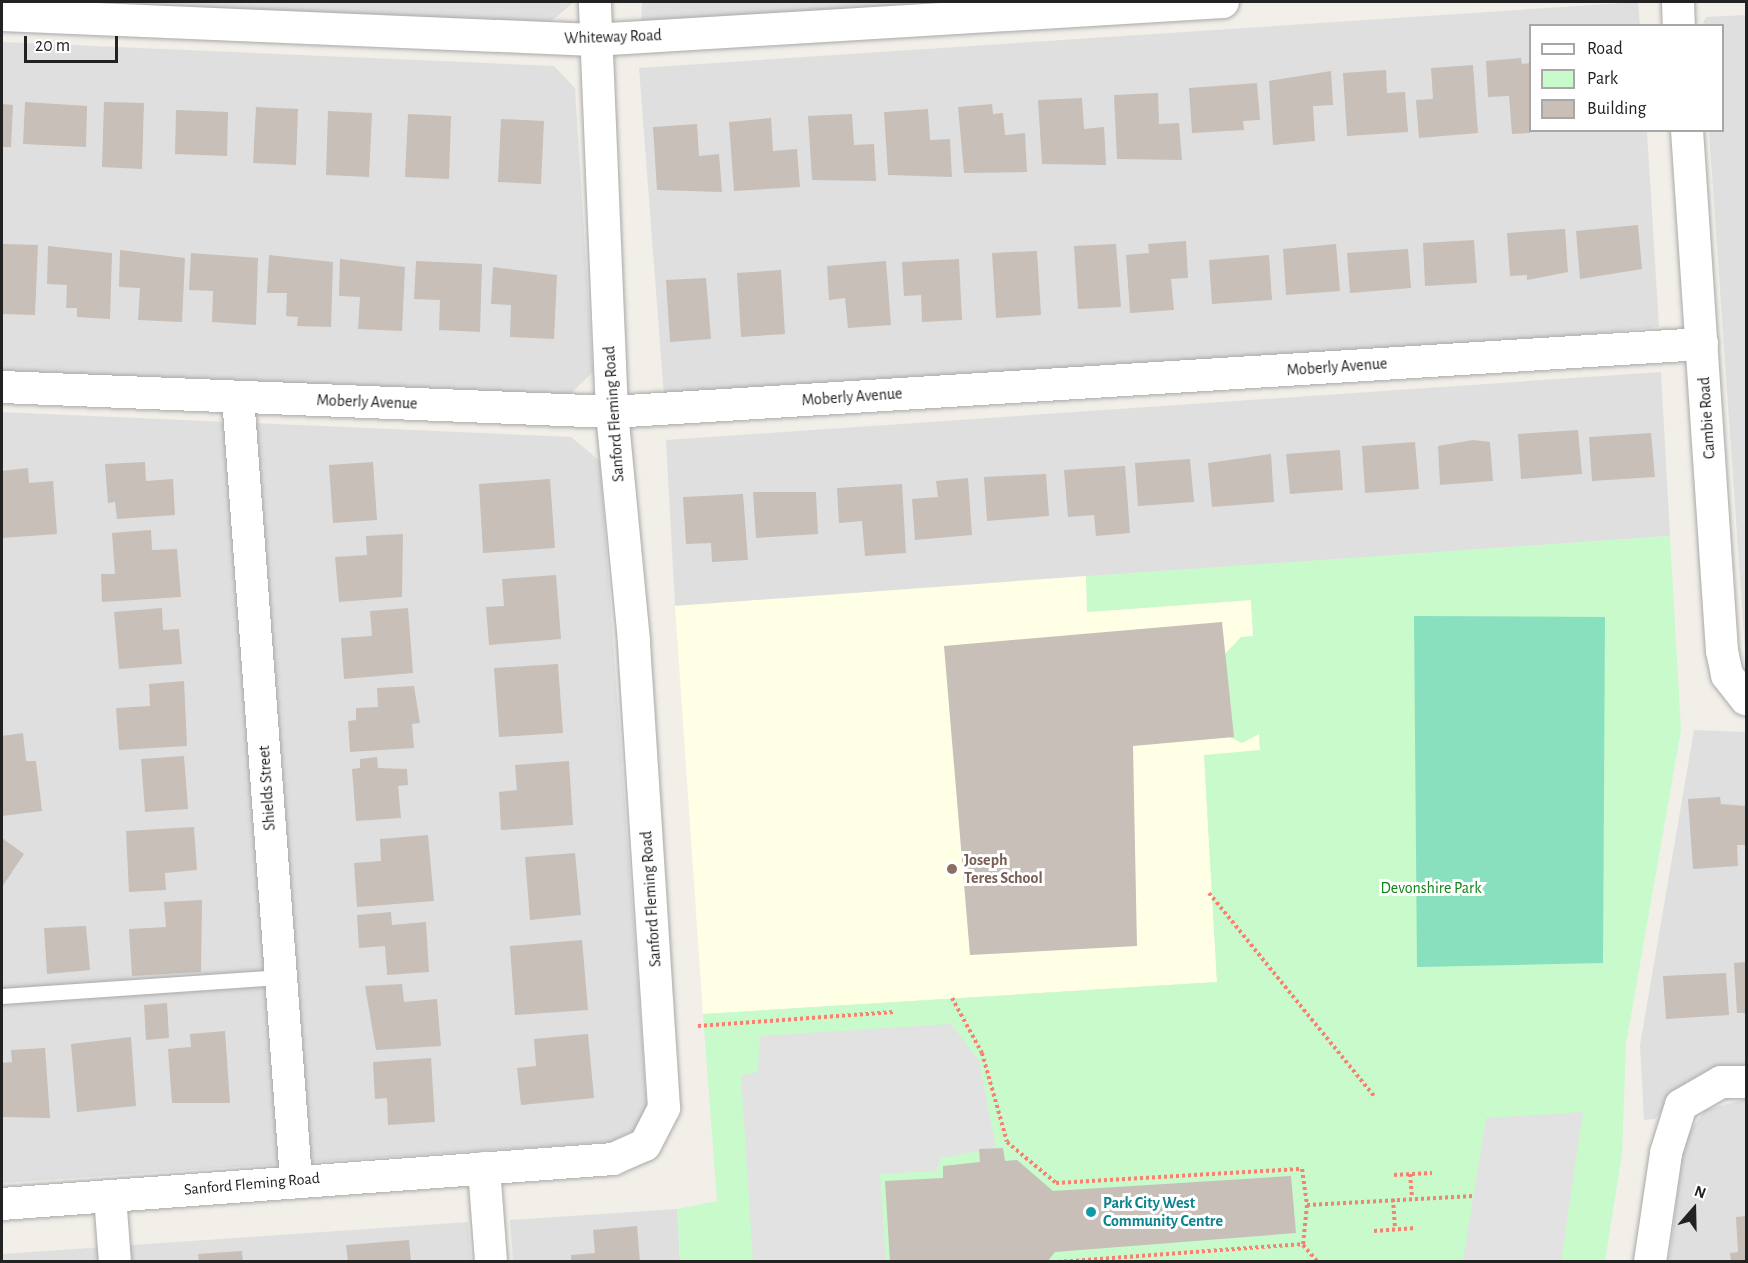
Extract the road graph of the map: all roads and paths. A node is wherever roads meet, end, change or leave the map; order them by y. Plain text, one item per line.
1 (595, 2) edge
2 (1223, 2) edge
3 (1678, 2) edge
4 (2, 15) edge
5 (1679, 24) edge
6 (593, 40) junction
7 (1687, 132) edge
8 (1702, 344) junction
9 (2, 387) edge
10 (238, 397) junction
11 (612, 412) junction
12 (1746, 699) edge
13 (1209, 893) dead end
14 (282, 977) junction
15 (2, 996) edge
16 (952, 998) dead end
17 (895, 1012) dead end
18 (698, 1026) dead end
19 (1746, 1082) edge
20 (1374, 1096) dead end
21 (484, 1168) junction
22 (1432, 1173) dead end
23 (1410, 1174) junction
24 (1394, 1175) dead end
25 (296, 1180) junction
26 (110, 1196) junction
27 (1473, 1196) dead end
28 (1412, 1198) junction
29 (1393, 1199) junction
30 (2, 1204) edge
31 (1306, 1205) junction
32 (1416, 1228) dead end
33 (1395, 1229) junction
34 (1374, 1231) dead end
35 (1304, 1244) junction
36 (115, 1262) edge
37 (491, 1262) edge
38 (1058, 1262) edge
39 (1318, 1262) edge
40 (1650, 1262) edge

1 - 6 street, Sanford Fleming Road
2 - 6 street, Whiteway Road
3 - 5 street
4 - 6 street, Whiteway Road
6 - 11 street, Sanford Fleming Road
7 - 8 street, Cambie Road
8 - 11 street, Moberly Avenue
8 - 12 street, Cambie Road
9 - 10 street, Moberly Avenue
10 - 11 street, Moberly Avenue
10 - 14 street, Shields Street
11 - 21 street, Sanford Fleming Road
13 - 20 path
14 - 15 lane
14 - 25 street, Shields Street
16 - 31 path
17 - 18 path
19 - 40 street
21 - 25 street, Sanford Fleming Road
21 - 37 street
22 - 23 path
23 - 24 path
23 - 28 path
25 - 26 street, Sanford Fleming Road
26 - 30 street, Sanford Fleming Road
26 - 36 street
27 - 28 path
28 - 29 path
29 - 31 path
29 - 33 path
31 - 35 path
32 - 33 path
33 - 34 path
35 - 38 path
35 - 39 path

